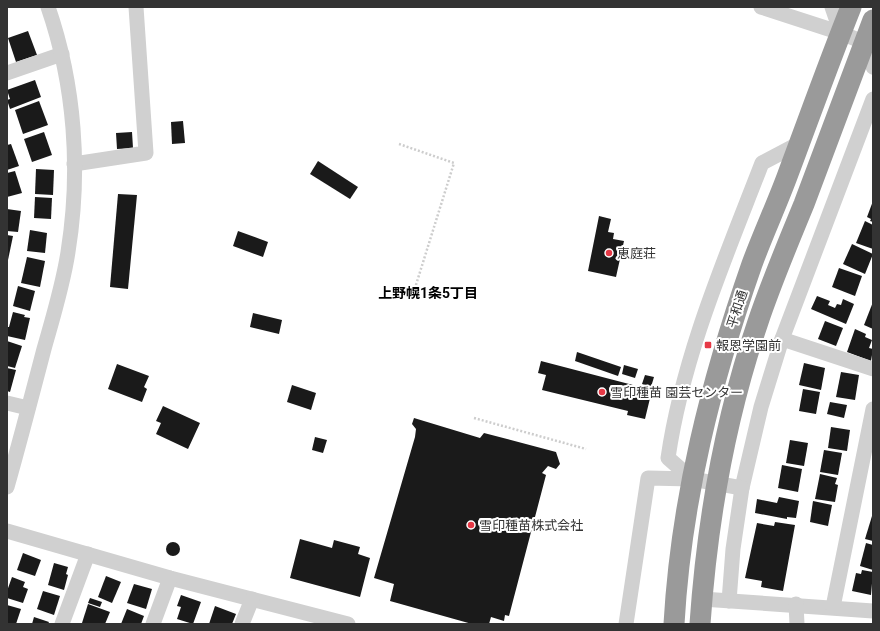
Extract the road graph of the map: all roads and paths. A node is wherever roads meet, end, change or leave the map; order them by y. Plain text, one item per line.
1 (48, 7) edge
2 (136, 7) edge
3 (761, 7) edge
4 (832, 7) edge
5 (851, 7) edge
6 (873, 20) edge
7 (841, 33) junction
8 (869, 44) edge
9 (62, 54) junction
10 (873, 67) edge
11 (7, 72) edge
12 (873, 98) edge
13 (800, 143) junction
14 (399, 144) dead end
15 (74, 164) junction
16 (415, 288) dead end
17 (782, 339) junction
18 (873, 369) edge
19 (7, 403) edge
20 (28, 408) junction
21 (873, 409) edge
22 (474, 418) dead end
23 (586, 449) dead end
24 (692, 479) junction
25 (718, 484) junction
26 (7, 487) edge
27 (742, 488) junction
28 (7, 530) edge
29 (88, 554) junction
30 (170, 578) junction
31 (252, 599) junction
32 (702, 599) junction
33 (729, 601) junction
34 (796, 604) junction
35 (833, 608) junction
36 (873, 610) edge
37 (339, 623) edge
38 (62, 624) edge
39 (153, 624) edge
40 (242, 624) edge
41 (626, 624) edge
42 (674, 624) edge
43 (700, 624) edge
44 (797, 624) edge

1 - 9 street
2 - 15 street
3 - 7 street
4 - 7 street
5 - 7 highway, 平和通
6 - 8 highway, 平和通
7 - 8 street
7 - 13 highway, 平和通
8 - 10 street
8 - 25 highway, 平和通
9 - 11 street
9 - 15 street
12 - 17 street
13 - 24 highway, 平和通
13 - 24 street
14 - 16 path
15 - 20 street
17 - 18 street
17 - 27 street
19 - 20 street
20 - 26 street
21 - 35 street
22 - 23 path
24 - 25 street
24 - 41 street
24 - 42 highway, 平和通
25 - 27 street
25 - 32 highway, 平和通
27 - 33 street
28 - 29 street
29 - 30 street
29 - 38 street
30 - 31 street
30 - 39 street
31 - 37 street
31 - 40 street
32 - 33 street
32 - 43 highway, 平和通
33 - 34 street
34 - 35 street
34 - 44 street
35 - 36 street

